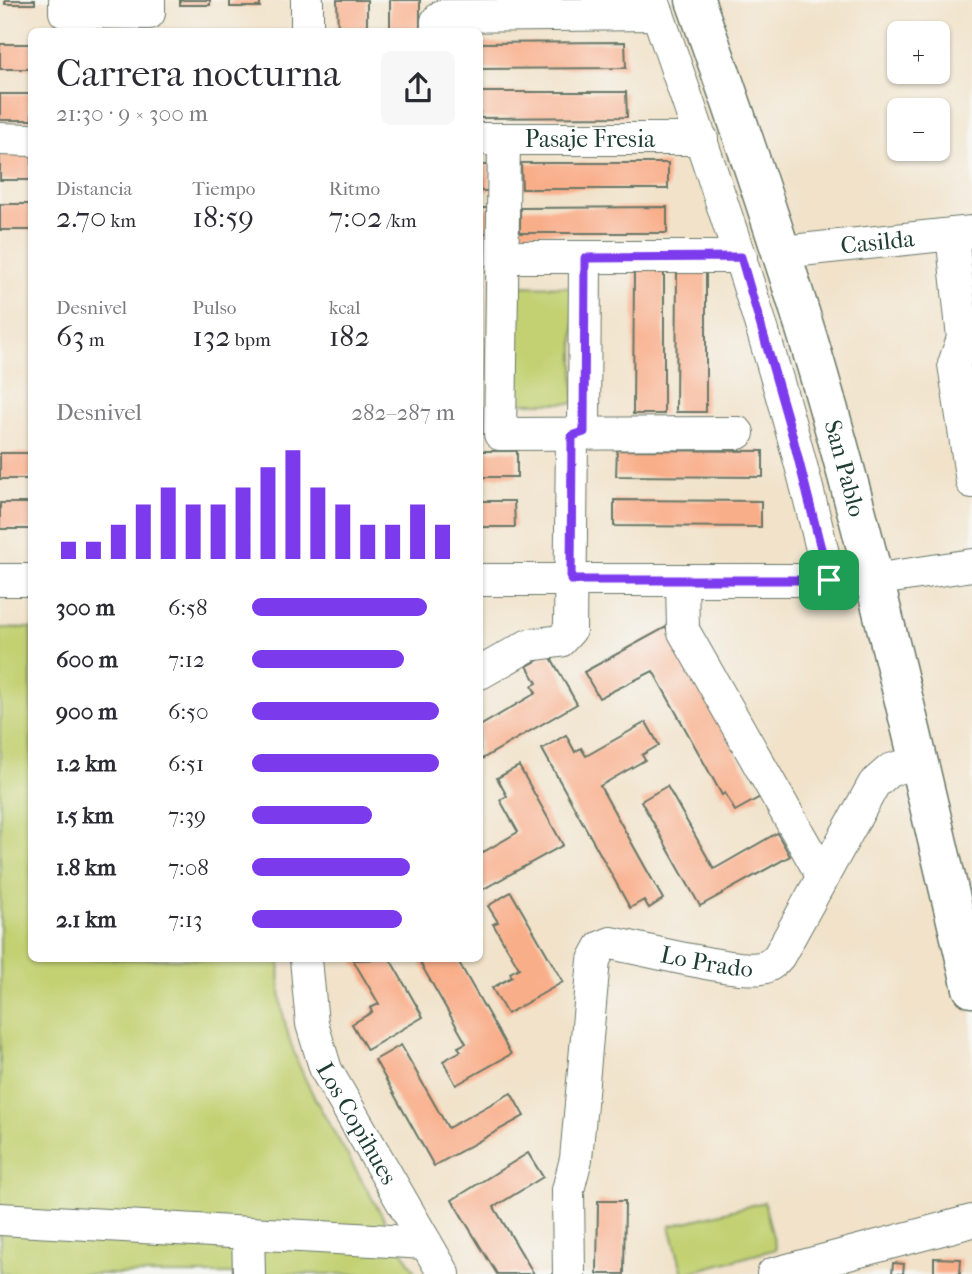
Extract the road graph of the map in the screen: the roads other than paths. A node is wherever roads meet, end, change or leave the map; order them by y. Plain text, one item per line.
1 (65, 0) edge
2 (149, 0) edge
3 (307, 0) edge
4 (695, 0) edge
5 (655, 7) edge
6 (103, 22) edge
7 (307, 28) edge
8 (437, 28) edge
9 (0, 139) edge
10 (702, 139) junction
11 (28, 140) edge
12 (492, 140) edge
13 (962, 233) edge
14 (782, 252) junction
15 (503, 257) junction
16 (741, 257) junction
17 (585, 258) junction
18 (738, 433) dead end
19 (578, 434) junction
20 (972, 482) edge
21 (972, 565) edge
22 (0, 580) edge
23 (28, 580) edge
24 (483, 580) edge
25 (571, 580) junction
26 (681, 580) junction
27 (829, 580) junction
28 (873, 580) junction
29 (483, 671) edge
30 (918, 762) junction
31 (823, 877) junction
32 (306, 962) edge
33 (972, 988) edge
34 (0, 1219) edge
35 (972, 1221) edge
36 (248, 1233) junction
37 (426, 1243) junction
38 (249, 1274) edge
39 (444, 1274) edge
40 (569, 1274) edge
41 (773, 1274) edge

1 - 6 street
2 - 6 street
3 - 7 street
4 - 14 main road, San Pablo
5 - 8 street
5 - 10 street, San Pablo
9 - 11 street
10 - 12 street, Pasaje Fresia
10 - 16 street, San Pablo
12 - 15 street
13 - 14 street, Casilda
13 - 20 street
14 - 28 main road, San Pablo
15 - 17 street
15 - 19 street
16 - 17 street
16 - 27 street, San Pablo
17 - 19 street
18 - 19 street
19 - 25 street
21 - 28 street
22 - 23 street
24 - 25 street
25 - 26 street
25 - 29 street
26 - 27 street
26 - 31 street
27 - 28 street
28 - 30 main road, San Pablo
30 - 31 street, Lo Prado
30 - 33 main road, San Pablo
31 - 40 street, Lo Prado
32 - 37 street, Los Copihues
34 - 36 street
35 - 41 street
36 - 37 street
36 - 38 street
37 - 39 street, Los Copihues

